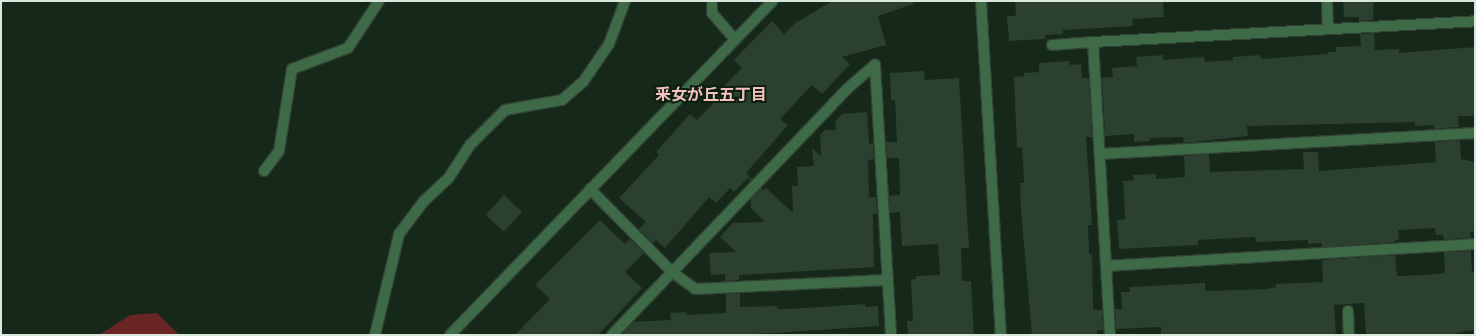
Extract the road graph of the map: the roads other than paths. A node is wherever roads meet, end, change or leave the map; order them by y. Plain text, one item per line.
1 (379, 1) edge
2 (625, 1) edge
3 (712, 1) edge
4 (772, 1) edge
5 (981, 1) edge
6 (1326, 1) edge
7 (1475, 21) edge
8 (1328, 28) junction
9 (734, 38) junction
10 (1093, 42) junction
11 (1052, 45) dead end
12 (1475, 133) edge
13 (1100, 154) junction
14 (264, 171) dead end
15 (590, 189) junction
16 (1475, 244) edge
17 (1106, 266) junction
18 (672, 272) junction
19 (888, 280) junction
20 (1348, 311) dead end
21 (375, 335) edge
22 (450, 335) edge
23 (612, 335) edge
24 (891, 335) edge
25 (1001, 335) edge
26 (1110, 335) edge
27 (1349, 335) edge

1 - 14 street
2 - 21 street
3 - 9 street
4 - 9 street
5 - 25 street
6 - 8 street
7 - 8 street
8 - 10 street
9 - 15 street
10 - 11 street
10 - 13 street
12 - 13 street
13 - 17 street
15 - 18 street
15 - 22 street
16 - 17 street
17 - 26 street
18 - 19 street
18 - 19 street
18 - 23 street
19 - 24 street
20 - 27 street

